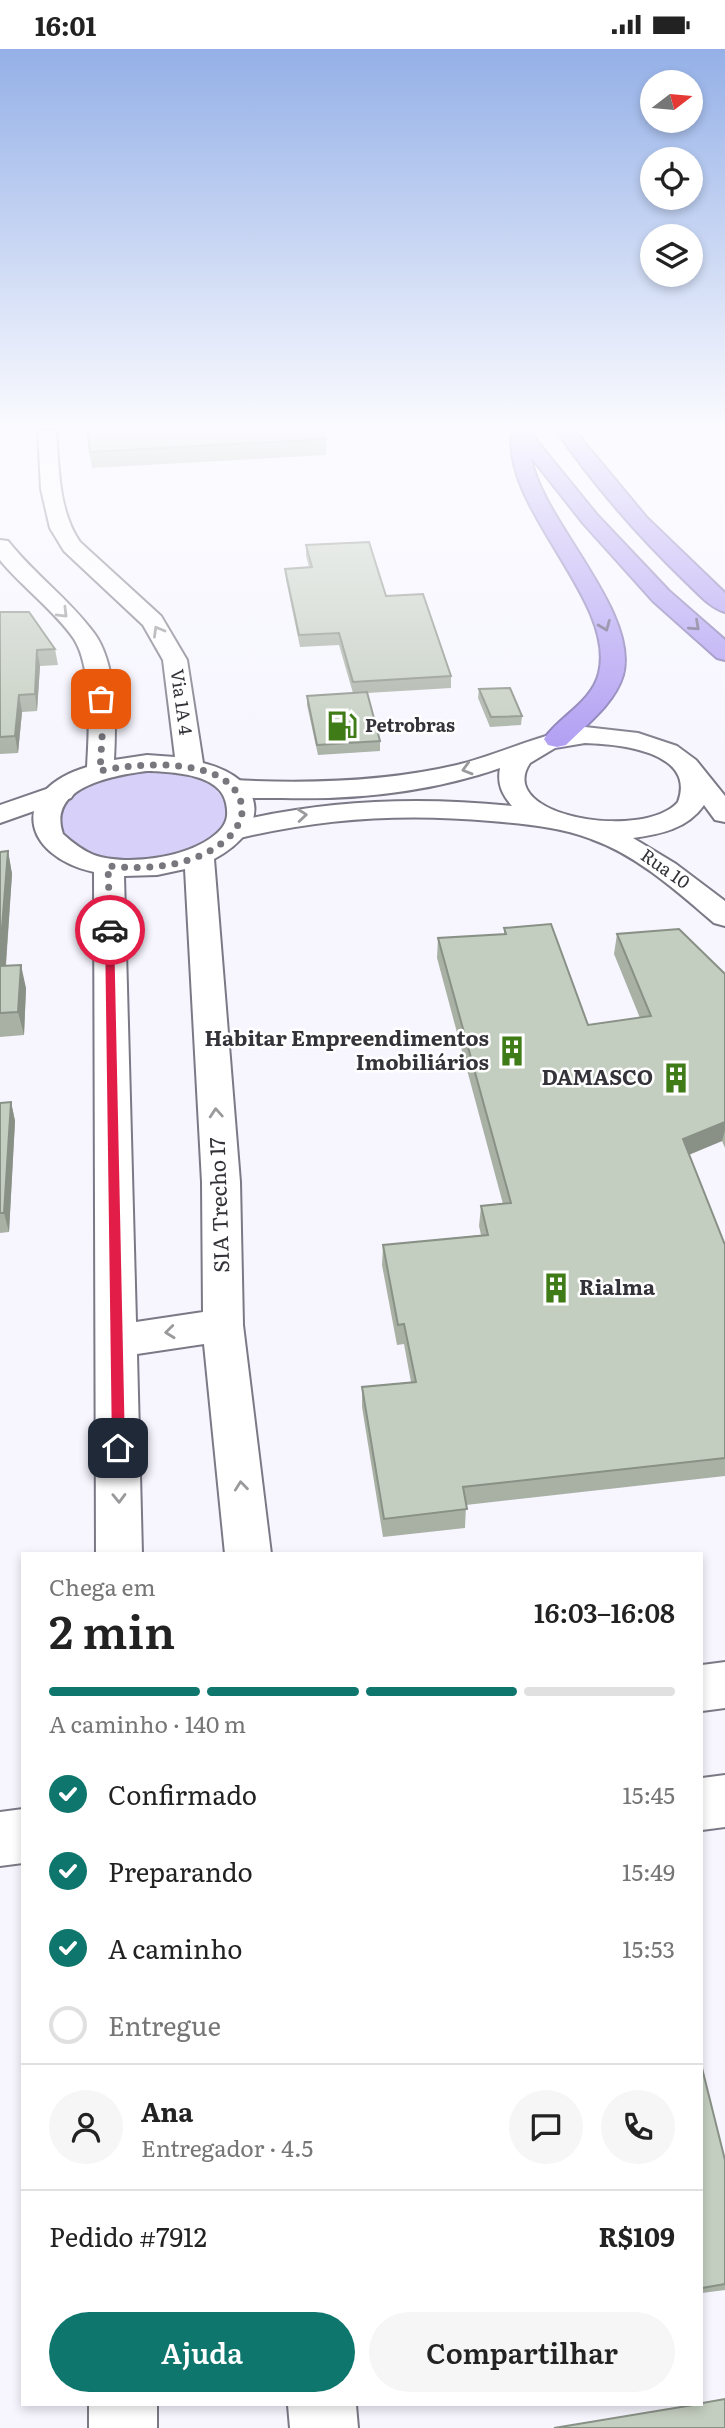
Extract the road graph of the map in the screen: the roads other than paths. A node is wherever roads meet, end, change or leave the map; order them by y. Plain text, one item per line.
1 (68, 541) edge
2 (561, 541) edge
3 (610, 541) edge
4 (659, 541) edge
5 (0, 546) edge
6 (725, 605) edge
7 (725, 653) edge
8 (544, 744) junction
9 (687, 766) junction
10 (190, 767) junction
11 (100, 771) junction
12 (233, 789) junction
13 (61, 792) junction
14 (725, 814) edge
15 (0, 815) edge
16 (550, 820) junction
17 (0, 830) edge
18 (236, 830) junction
19 (598, 831) junction
20 (49, 835) junction
21 (199, 856) junction
22 (108, 866) junction
23 (725, 916) edge
24 (223, 1325) junction
25 (117, 1341) junction
26 (119, 1552) edge
27 (248, 1552) edge
28 (725, 1685) edge
29 (703, 1688) edge
30 (725, 1801) edge
31 (703, 1804) edge
32 (21, 1836) edge
33 (0, 1839) edge
34 (123, 2406) edge
35 (322, 2406) edge
36 (123, 2428) edge
37 (324, 2428) edge

10 -> 1 main road, Via 1A 4
2 -> 8 highway
3 -> 7 highway
4 - 6 highway
5 -> 11 main road
8 - 9 main road
8 -> 12 main road
8 - 16 main road
9 - 14 main road
9 - 19 main road
10 - 11 main road
10 - 12 main road
11 - 13 main road
12 - 18 main road
13 - 15 main road
13 - 20 main road
18 -> 16 main road
16 - 19 main road
17 - 20 main road
18 - 21 main road
19 - 23 main road, Rua 10
20 - 22 main road
21 - 22 main road
24 -> 21 main road, SIA Trecho 17
22 - 25 main road
24 -> 25 main road
27 -> 24 main road, SIA Trecho 17
25 -> 26 main road
28 - 29 main road
30 - 31 main road
32 - 33 main road
34 - 36 main road
35 - 37 main road

